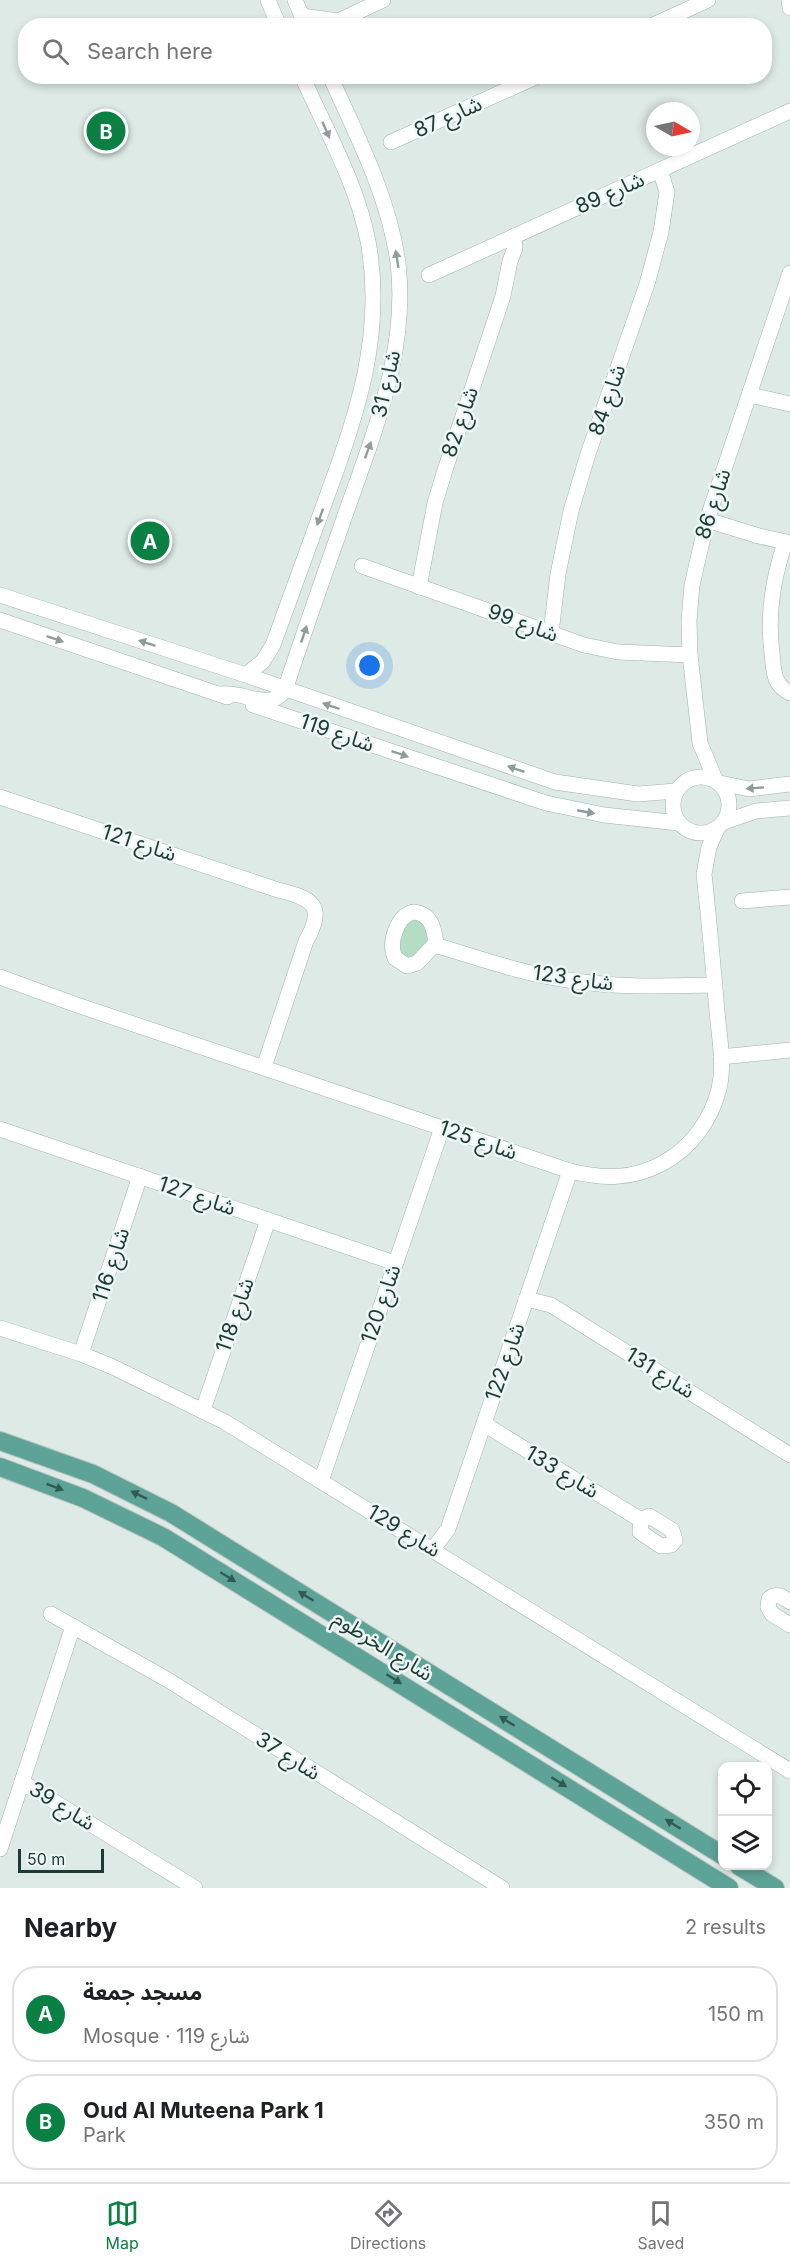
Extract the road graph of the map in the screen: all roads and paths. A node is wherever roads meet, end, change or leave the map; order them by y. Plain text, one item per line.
1 (267, 0) edge
2 (295, 0) edge
3 (384, 0) edge
4 (708, 0) edge
5 (789, 0) edge
6 (790, 8) edge
7 (275, 18) edge
8 (303, 18) edge
9 (346, 18) edge
10 (669, 18) edge
11 (306, 84) edge
12 (334, 84) edge
13 (520, 84) edge
14 (790, 111) edge
15 (392, 142) dead end
16 (660, 170) junction
17 (514, 236) junction
18 (495, 245) junction
19 (510, 261) junction
20 (790, 273) edge
21 (429, 275) dead end
22 (750, 395) junction
23 (790, 404) edge
24 (356, 413) junction
25 (354, 490) junction
26 (707, 520) junction
27 (787, 543) edge
28 (362, 566) dead end
29 (419, 587) junction
30 (0, 595) edge
31 (0, 600) edge
32 (27, 604) junction
33 (0, 620) edge
34 (551, 633) junction
35 (772, 654) junction
36 (690, 655) junction
37 (246, 675) junction
38 (790, 682) edge
39 (285, 690) junction
40 (790, 693) edge
41 (220, 694) junction
42 (700, 743) junction
43 (717, 781) junction
44 (790, 784) edge
45 (680, 787) junction
46 (0, 797) edge
47 (790, 808) edge
48 (721, 825) junction
49 (683, 827) junction
50 (704, 874) junction
51 (790, 897) edge
52 (741, 902) dead end
53 (435, 945) dead end
54 (0, 977) edge
55 (715, 985) junction
56 (790, 1050) edge
57 (721, 1057) junction
58 (264, 1067) junction
59 (442, 1128) junction
60 (0, 1129) edge
61 (570, 1171) junction
62 (140, 1176) junction
63 (268, 1220) junction
64 (395, 1263) junction
65 (526, 1299) junction
66 (0, 1328) edge
67 (81, 1354) junction
68 (202, 1410) junction
69 (483, 1424) junction
70 (0, 1441) edge
71 (790, 1455) edge
72 (0, 1467) edge
73 (321, 1481) junction
74 (641, 1521) dead end
75 (433, 1549) junction
76 (790, 1602) edge
77 (51, 1614) dead end
78 (790, 1625) edge
79 (73, 1626) junction
80 (790, 1771) edge
81 (22, 1782) junction
82 (0, 1849) edge
83 (718, 1852) edge
84 (746, 1870) edge
85 (195, 1888) edge
86 (501, 1888) edge
87 (729, 1888) edge
88 (775, 1888) edge

1 - 7 street
2 - 8 street
3 - 9 street
4 - 10 street
5 - 6 street
11 -> 24 street, شارع 31
25 -> 12 street, شارع 31
13 - 15 street, شارع 87
14 - 16 street, شارع 89
16 - 17 street, شارع 89
16 - 34 street, شارع 84
17 - 18 street, شارع 89
17 - 19 street, شارع 82
18 - 19 street
18 - 21 street, شارع 89
19 - 29 street, شارع 82
20 - 22 street, شارع 86
22 - 23 street
22 - 26 street, شارع 86
24 - 25 street
24 -> 37 street, شارع 31
39 -> 25 street, شارع 31
26 - 27 street
26 - 36 street, شارع 86
27 - 35 street
28 - 29 street, شارع 99
29 - 34 street, شارع 99
30 - 32 street, شارع 119
31 - 32 street
37 -> 32 street, شارع 119
33 -> 41 street, شارع 119
34 - 36 street, شارع 99
35 - 38 street
35 - 40 street
36 - 42 street, شارع 86
37 - 39 street, شارع 119
39 - 41 street
45 -> 39 street, شارع 119
41 -> 49 street, شارع 119
42 - 43 street, شارع 86
42 - 45 street, شارع 86
44 -> 43 street
43 - 45 street
43 - 48 street
45 - 49 street
46 - 58 street, شارع 121
47 - 48 street
48 - 49 street
48 - 50 street, شارع 125
49 - 50 street, شارع 125
50 - 55 street, شارع 125
51 - 52 street
53 - 55 street, شارع 123
54 - 58 street, شارع 125
55 - 57 street, شارع 125
56 - 57 street
57 - 61 street, شارع 125
58 - 59 street, شارع 125
59 - 61 street, شارع 125
59 - 64 street, شارع 120
60 - 62 street, شارع 127
61 - 65 street, شارع 122
62 - 63 street, شارع 127
62 - 67 street, شارع 116
63 - 64 street, شارع 127
63 - 68 street, شارع 118
64 - 73 street, شارع 120
65 - 69 street, شارع 122
65 - 71 street, شارع 131
66 - 67 street, شارع 129
67 - 68 street, شارع 129
68 - 73 street, شارع 129
69 - 74 street, شارع 133
69 - 75 street, شارع 122
83 -> 70 main road, شارع الخرطوم
72 -> 87 main road, شارع الخرطوم
73 - 75 street, شارع 129
75 - 80 street, شارع 129
76 - 78 street
77 - 79 street, شارع 37
79 - 81 street
79 - 86 street, شارع 37
81 - 82 street
81 - 85 street, شارع 39
84 - 88 main road

